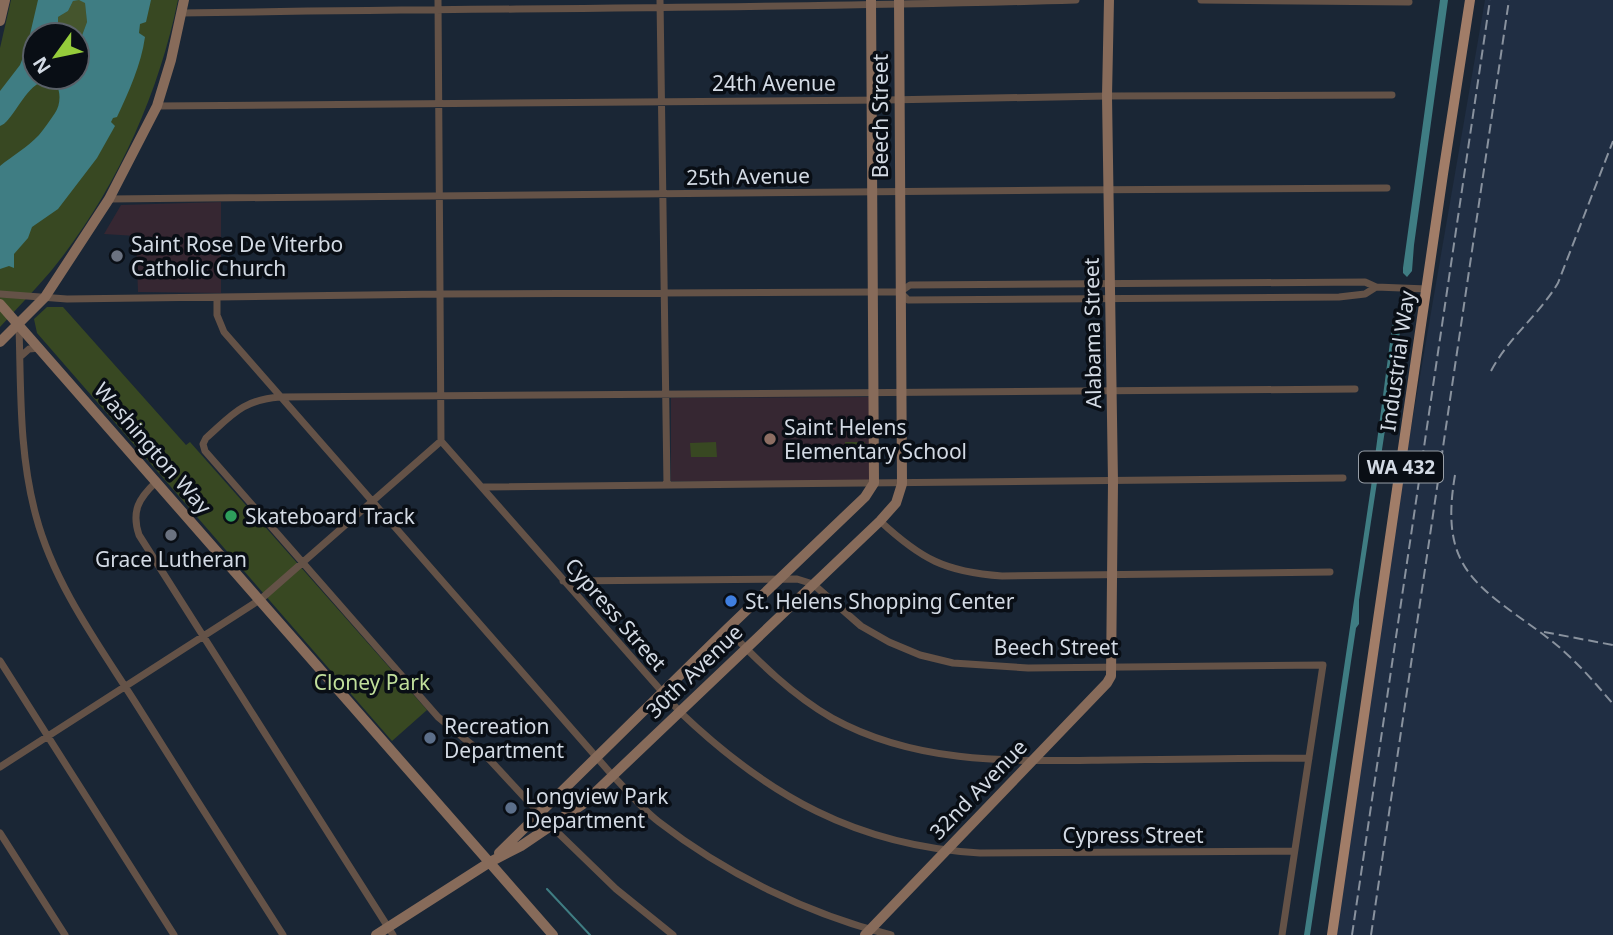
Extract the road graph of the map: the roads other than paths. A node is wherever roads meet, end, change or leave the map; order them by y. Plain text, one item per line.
1 (5, 0) edge
2 (184, 0) edge
3 (1076, 0) edge
4 (1109, 0) edge
5 (1200, 0) edge
6 (1471, 0) edge
7 (1409, 2) dead end
8 (871, 3) edge
9 (899, 3) edge
10 (438, 4) edge
11 (660, 4) edge
12 (181, 13) junction
13 (0, 21) edge
14 (1392, 95) dead end
15 (1107, 96) junction
16 (872, 100) junction
17 (900, 100) junction
18 (438, 102) junction
19 (662, 102) junction
20 (157, 106) junction
21 (1387, 188) dead end
22 (1109, 190) junction
23 (873, 192) junction
24 (900, 192) junction
25 (439, 194) junction
26 (662, 194) junction
27 (109, 200) junction
28 (1111, 282) junction
29 (1376, 287) junction
30 (1427, 289) junction
31 (874, 292) junction
32 (900, 292) junction
33 (441, 293) junction
34 (0, 294) edge
35 (663, 294) junction
36 (45, 297) junction
37 (1111, 298) junction
38 (217, 299) junction
39 (0, 304) edge
40 (19, 323) junction
41 (0, 342) edge
42 (40, 348) junction
43 (20, 357) junction
44 (1356, 388) dead end
45 (1112, 390) junction
46 (875, 392) junction
47 (901, 392) junction
48 (665, 394) junction
49 (440, 396) junction
50 (280, 397) junction
51 (441, 441) junction
52 (1343, 478) dead end
53 (156, 482) junction
54 (1113, 482) junction
55 (874, 483) junction
56 (902, 484) junction
57 (667, 485) junction
58 (482, 487) junction
59 (372, 501) junction
60 (880, 521) junction
61 (303, 563) junction
62 (1330, 572) dead end
63 (1113, 575) junction
64 (779, 579) junction
65 (564, 581) junction
66 (813, 584) junction
67 (261, 599) junction
68 (727, 629) junction
69 (202, 636) junction
70 (746, 648) junction
71 (0, 662) edge
72 (1112, 667) junction
73 (125, 687) junction
74 (662, 693) junction
75 (680, 712) junction
76 (47, 736) junction
77 (596, 757) junction
78 (1309, 758) junction
79 (1032, 761) junction
80 (0, 766) edge
81 (613, 776) junction
82 (540, 814) junction
83 (551, 826) junction
84 (0, 833) edge
85 (945, 851) junction
86 (1294, 851) junction
87 (490, 862) junction
88 (391, 931) edge
89 (868, 932) edge
90 (65, 935) edge
91 (174, 935) edge
92 (283, 935) edge
93 (376, 935) edge
94 (553, 935) edge
95 (673, 935) edge
96 (891, 935) edge
97 (1282, 935) edge
98 (1332, 935) edge

1 - 13 street
2 - 12 street
3 - 9 street
4 - 15 street, Alabama Street
5 - 7 street
6 - 30 main road, Industrial Way / WA 432
8 - 9 street
8 - 11 street
8 - 16 street, Beech Street
9 - 17 street, Beech Street
10 - 11 street
10 - 12 street
10 - 18 street
11 - 19 street
12 - 20 street
14 - 15 street, 24th Avenue
15 - 17 street, 24th Avenue
15 - 22 street, Alabama Street
16 - 17 street, 24th Avenue
16 - 19 street, 24th Avenue
16 - 23 street, Beech Street
17 - 24 street, Beech Street
18 - 19 street, 24th Avenue
18 - 20 street, 24th Avenue
18 - 25 street
19 - 26 street
20 - 27 street
21 - 22 street, 25th Avenue
22 - 24 street, 25th Avenue
22 - 28 street, Alabama Street
23 - 24 street, 25th Avenue
23 - 26 street, 25th Avenue
23 - 31 street, Beech Street
24 - 32 street, Beech Street
25 - 26 street, 25th Avenue
25 - 27 street, 25th Avenue
25 - 33 street
26 - 35 street
27 - 36 street
28 - 29 street
28 - 32 street
28 - 37 street, Alabama Street
29 - 30 street
29 - 37 street
30 - 98 main road, Industrial Way / WA 432
31 - 32 street
31 - 35 street
31 - 46 street, Beech Street
32 - 37 street
32 - 47 street, Beech Street
33 - 35 street
33 - 38 street
33 - 49 street
34 - 36 street
35 - 48 street
36 - 38 street
36 - 40 street
37 - 45 street, Alabama Street
38 - 50 street
39 - 40 street, Washington Way
40 - 41 street
40 - 42 street, Washington Way
40 - 43 street
42 - 43 street
42 - 53 street, Washington Way
43 - 73 street
44 - 45 street
45 - 47 street
45 - 54 street, Alabama Street
46 - 47 street
46 - 48 street
46 - 55 street, Beech Street
47 - 56 street, Beech Street
48 - 49 street
48 - 57 street
49 - 50 street
49 - 51 street
50 - 59 street
50 - 61 street
51 - 58 street, Cypress Street
51 - 59 street
52 - 54 street
53 - 67 street, Washington Way
53 - 69 street
54 - 56 street
54 - 63 street, Alabama Street
55 - 56 street
55 - 57 street
55 - 64 street, 30th Avenue
56 - 60 street, 30th Avenue
57 - 58 street
58 - 65 street, Cypress Street
59 - 61 street
59 - 77 street
60 - 63 street
60 - 66 street, 30th Avenue
61 - 67 street
61 - 82 street
62 - 63 street
63 - 72 street, Alabama Street
64 - 65 street
64 - 66 street
64 - 68 street, 30th Avenue
65 - 74 street, Cypress Street
66 - 70 street, 30th Avenue
66 - 72 street, Beech Street
67 - 69 street
67 - 87 street, Washington Way
68 - 70 street
68 - 74 street, 30th Avenue
69 - 73 street
69 - 88 street
70 - 75 street, 30th Avenue
70 - 79 street
71 - 76 street
72 - 78 street, Beech Street
72 - 79 street, 32nd Avenue
73 - 76 street
73 - 92 street
74 - 75 street, Cypress Street
74 - 77 street, 30th Avenue
75 - 81 street, 30th Avenue
75 - 85 street, Cypress Street
76 - 80 street
76 - 91 street
77 - 81 street
77 - 82 street, 30th Avenue
78 - 79 street
78 - 86 street
79 - 85 street, 32nd Avenue
81 - 83 street, 30th Avenue
81 - 89 street
82 - 83 street
82 - 87 street, 30th Avenue
83 - 87 street, 30th Avenue
83 - 95 street
84 - 90 street
85 - 86 street, Cypress Street
85 - 89 street, 32nd Avenue
86 - 97 street
87 - 88 street, 30th Avenue
87 - 94 street, Washington Way
88 - 93 street, 30th Avenue
89 - 96 street

